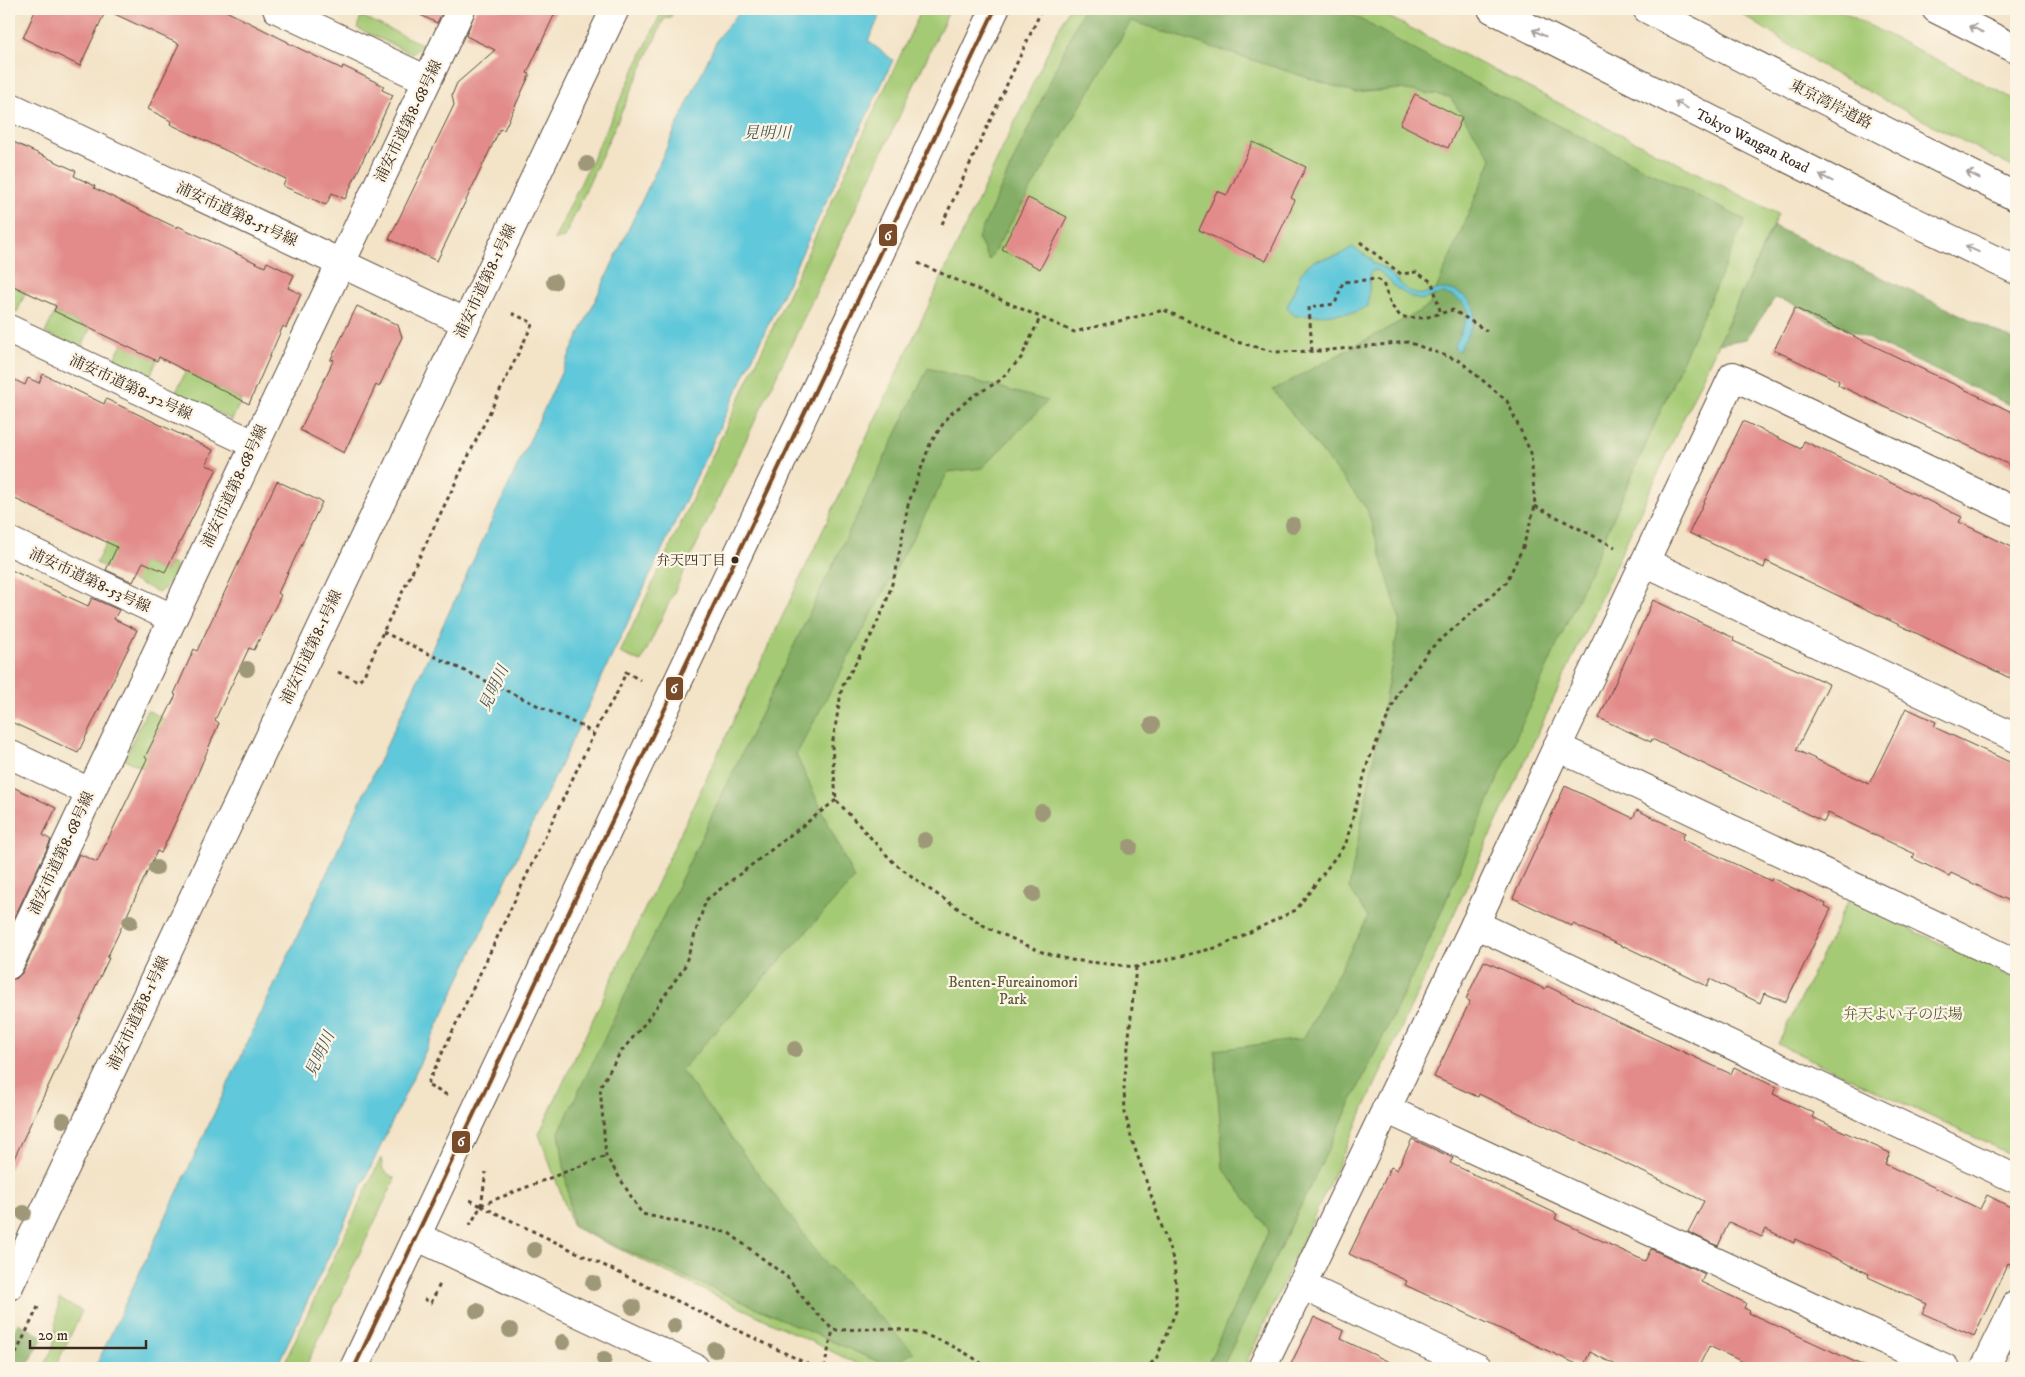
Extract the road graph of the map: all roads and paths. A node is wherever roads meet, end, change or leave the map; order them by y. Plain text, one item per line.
1 (277, 9) edge
2 (461, 9) edge
3 (614, 9) edge
4 (995, 9) edge
5 (1042, 9) edge
6 (1492, 9) edge
7 (1647, 9) edge
8 (1687, 9) edge
9 (1936, 9) edge
10 (2016, 49) edge
11 (427, 80) junction
12 (1830, 103) junction
13 (9, 106) edge
14 (2016, 197) edge
15 (942, 224) dead end
16 (1360, 242) dead end
17 (339, 263) junction
18 (918, 263) dead end
19 (2016, 270) edge
20 (509, 312) dead end
21 (1441, 314) junction
22 (1040, 318) junction
23 (465, 322) junction
24 (9, 330) edge
25 (1487, 331) dead end
26 (1312, 351) junction
27 (254, 444) junction
28 (1535, 506) junction
29 (2016, 512) edge
30 (9, 541) edge
31 (1645, 562) junction
32 (172, 618) junction
33 (383, 632) junction
34 (337, 672) dead end
35 (642, 682) dead end
36 (594, 735) junction
37 (2016, 738) edge
38 (1557, 747) junction
39 (9, 754) edge
40 (90, 792) junction
41 (836, 800) junction
42 (1475, 924) junction
43 (2016, 963) edge
44 (9, 965) edge
45 (1136, 966) junction
46 (447, 1095) dead end
47 (1386, 1109) junction
48 (606, 1156) junction
49 (2016, 1179) edge
50 (416, 1236) junction
51 (9, 1286) edge
52 (1301, 1286) junction
53 (2016, 1305) edge
54 (833, 1330) junction
55 (354, 1368) edge
56 (695, 1368) edge
57 (816, 1368) edge
58 (824, 1368) edge
59 (988, 1368) edge
60 (1147, 1368) edge
61 (1262, 1368) edge
62 (1478, 1368) edge
63 (1945, 1368) edge
64 (1985, 1368) edge

1 - 11 main road
2 - 11 main road, 浦安市道第8-68号線
3 - 23 main road, 浦安市道第8-1号線
4 - 50 main road
5 - 15 path
19 -> 6 main road, Tokyo Wangan Road
7 - 12 main road, 東京湾岸道路
8 - 12 main road
10 -> 9 main road
11 - 17 main road, 浦安市道第8-68号線
14 -> 12 main road, 東京湾岸道路
13 - 17 main road, 浦安市道第8-51号線
16 - 21 path
17 - 23 main road, 浦安市道第8-51号線
17 - 27 main road, 浦安市道第8-68号線
18 - 22 path
20 - 33 path
21 - 25 path
21 - 26 path
22 - 26 path
22 - 41 path
23 - 51 main road, 浦安市道第8-1号線
24 - 27 main road, 浦安市道第8-52号線
26 - 28 path
27 - 32 main road, 浦安市道第8-68号線
28 - 31 path
28 - 45 path
29 - 31 main road
30 - 32 main road, 浦安市道第8-53号線
31 - 37 main road
31 - 38 main road
32 - 40 main road, 浦安市道第8-68号線
33 - 34 path
33 - 36 path
35 - 36 path
36 - 46 path
38 - 42 main road
38 - 43 main road
39 - 40 main road
40 - 44 main road, 浦安市道第8-68号線
41 - 45 path
41 - 48 path
42 - 47 main road
42 - 49 main road
45 - 60 path
47 - 52 main road
47 - 63 main road
48 - 54 path
48 - 57 path
50 - 55 main road
50 - 56 main road
52 - 61 main road
52 - 62 main road
53 - 64 main road
54 - 58 path
54 - 59 path

